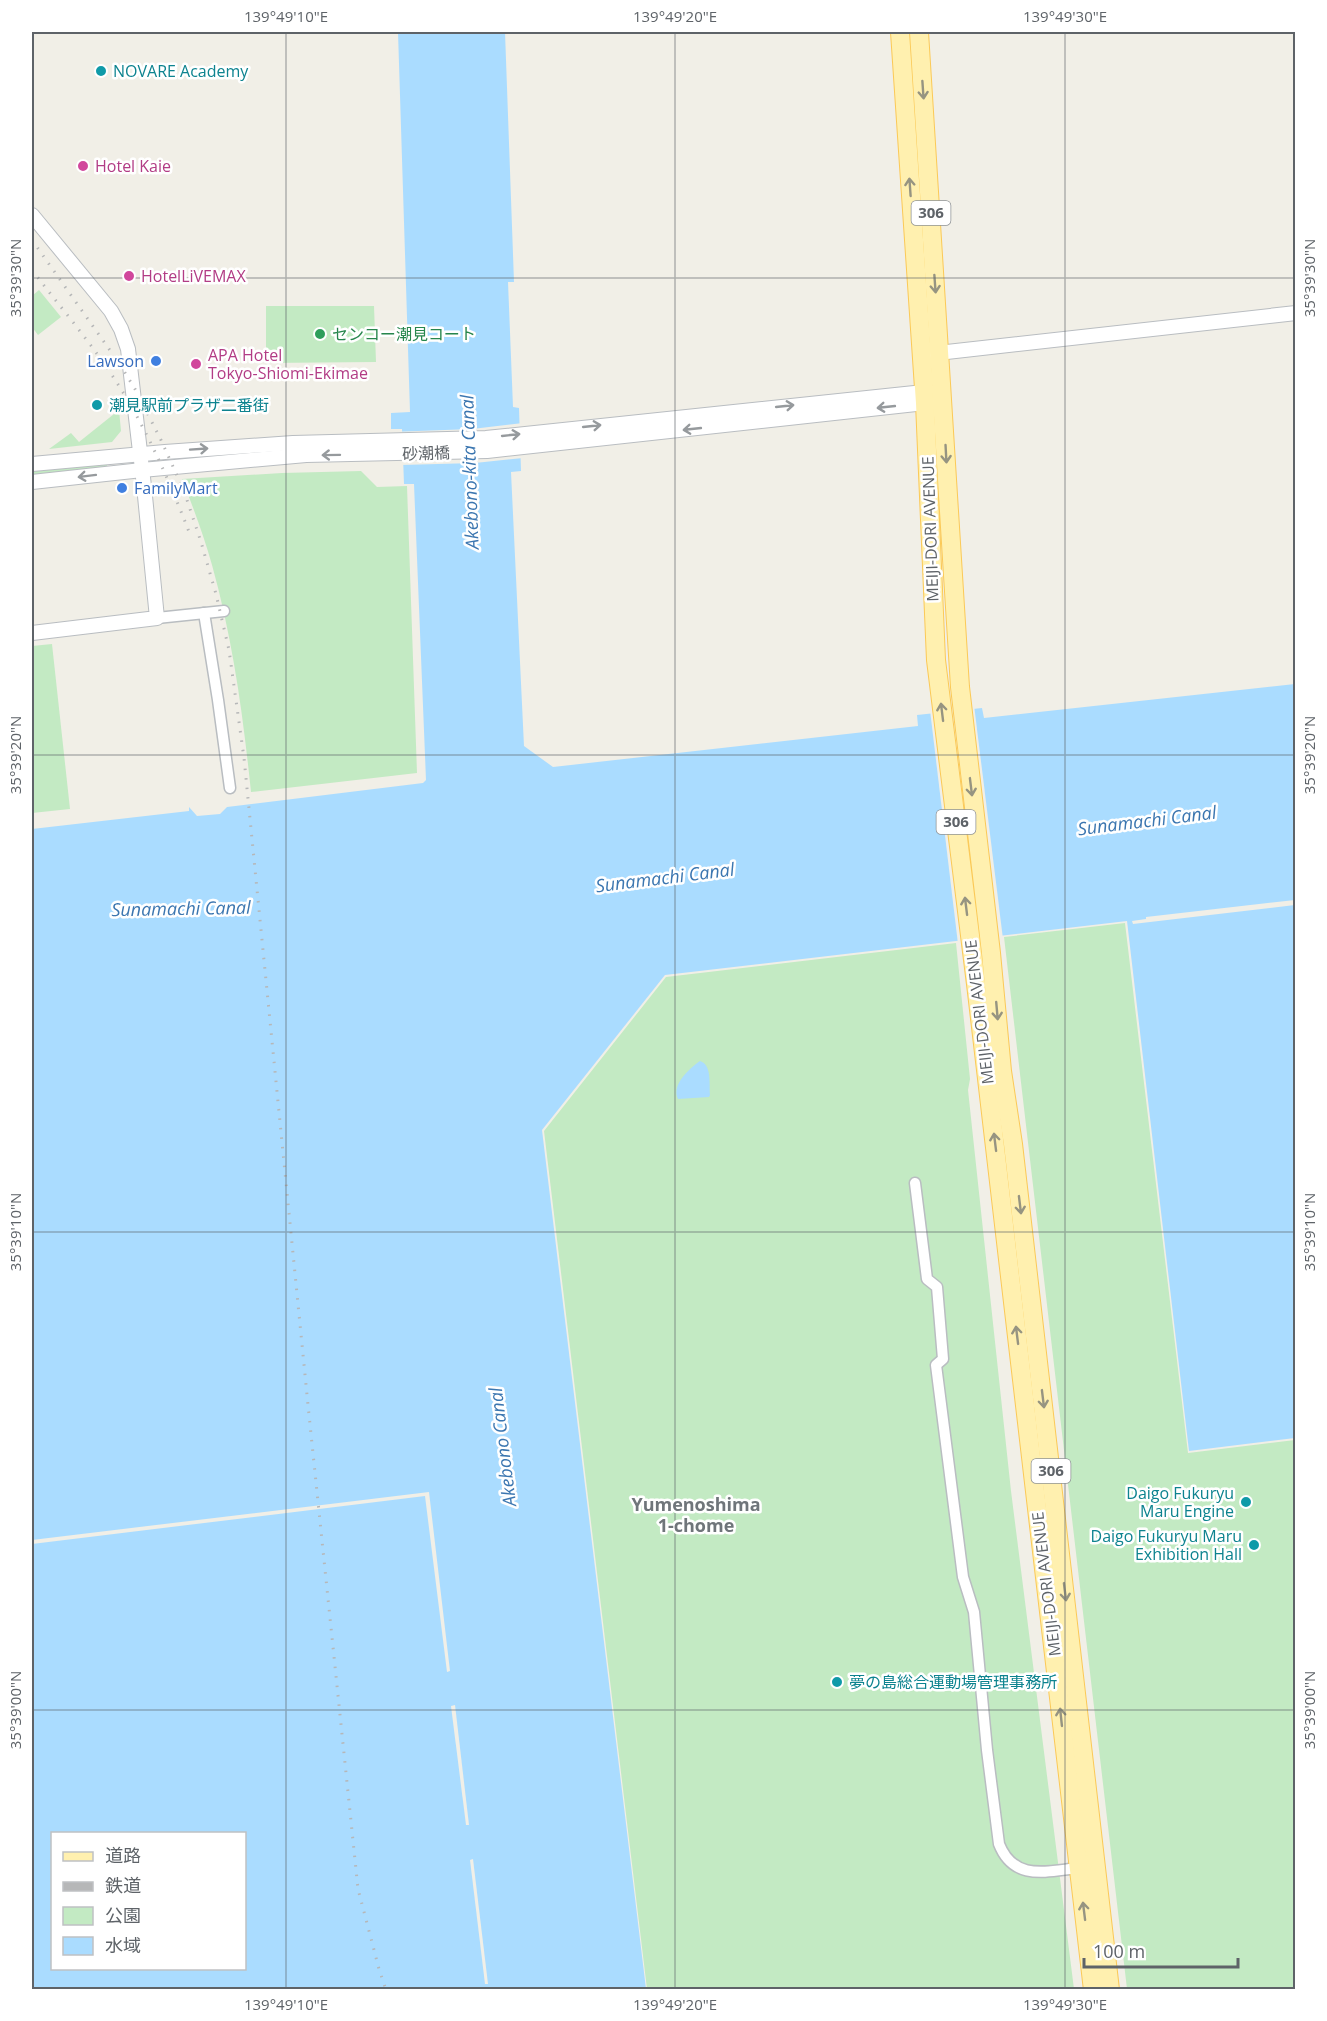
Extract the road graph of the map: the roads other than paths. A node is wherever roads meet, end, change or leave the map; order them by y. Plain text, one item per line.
1 (900, 32) edge
2 (919, 32) edge
3 (32, 215) edge
4 (1296, 314) edge
5 (930, 354) junction
6 (931, 397) junction
7 (390, 448) junction
8 (140, 454) junction
9 (32, 464) edge
10 (142, 470) junction
11 (32, 483) edge
12 (224, 611) dead end
13 (204, 613) junction
14 (157, 618) junction
15 (32, 633) edge
16 (230, 788) dead end
17 (915, 1183) dead end
18 (1079, 1868) junction
19 (1093, 1989) edge
20 (1110, 1989) edge

5 -> 1 main road, MEIJI-DORI AVENUE / 306
2 -> 5 main road, MEIJI-DORI AVENUE / 306
3 - 8 street
4 - 5 street
5 - 6 main road, MEIJI-DORI AVENUE / 306
6 - 7 street, 砂潮橋
18 -> 6 main road, MEIJI-DORI AVENUE / 306
6 -> 20 main road, MEIJI-DORI AVENUE / 306
8 -> 7 street
7 -> 10 street
8 - 9 street
8 - 10 street
10 -> 11 street
10 - 14 street
12 - 13 street
13 - 14 street
13 - 16 street
14 - 15 street
17 - 18 street
19 -> 18 main road, MEIJI-DORI AVENUE / 306

